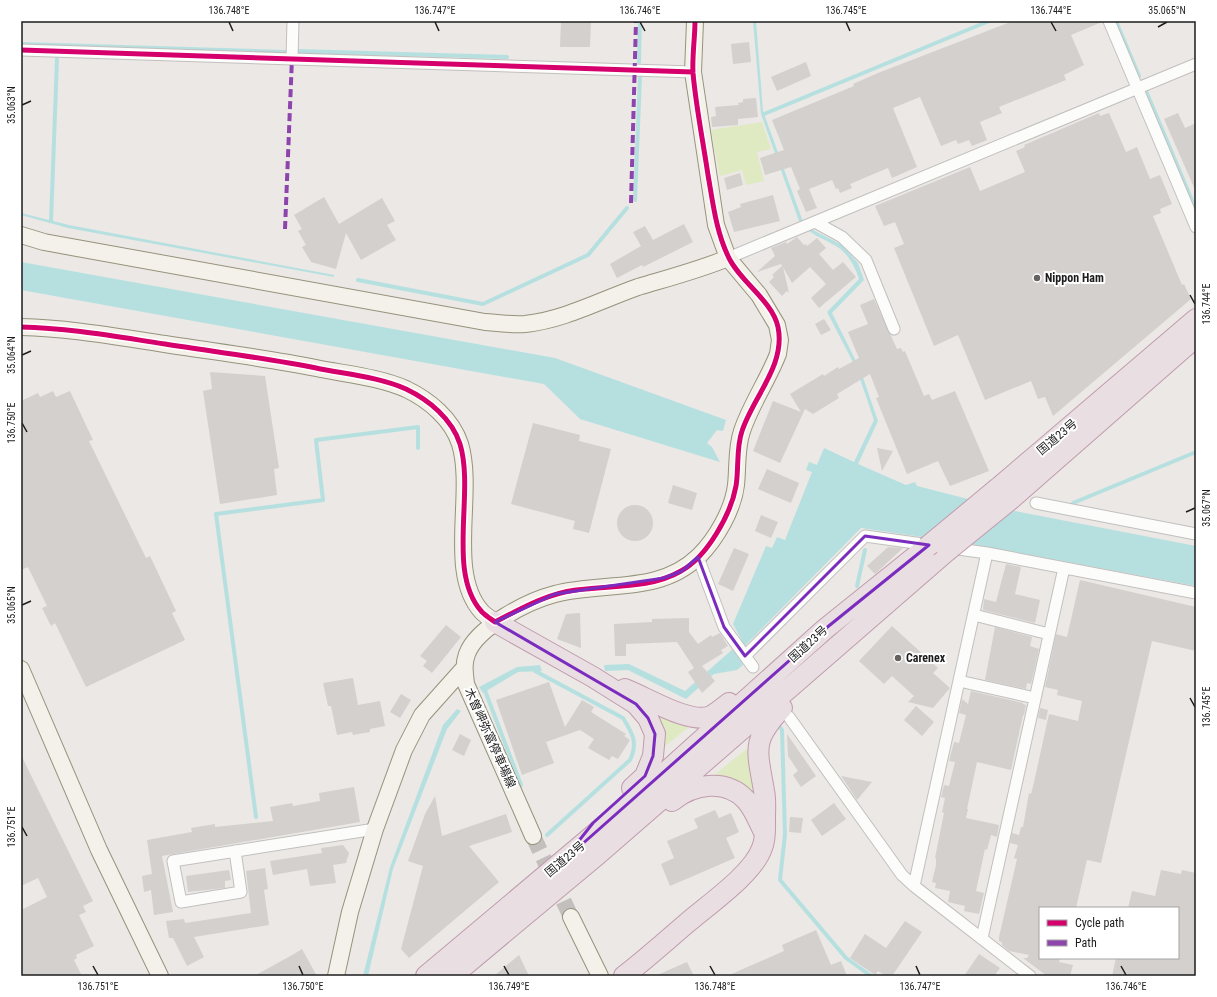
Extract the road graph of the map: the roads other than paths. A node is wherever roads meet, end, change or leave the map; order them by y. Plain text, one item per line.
1 (293, 21) edge
2 (695, 21) edge
3 (1109, 21) edge
4 (21, 50) edge
5 (292, 58) junction
6 (1196, 64) edge
7 (693, 72) junction
8 (1137, 88) junction
9 (809, 224) junction
10 (1196, 227) edge
11 (21, 235) edge
12 (728, 258) junction
13 (1196, 319) edge
14 (21, 327) edge
15 (894, 329) dead end
16 (1196, 337) edge
17 (1004, 493) junction
18 (1036, 503) dead end
19 (1196, 534) edge
20 (988, 553) junction
21 (698, 557) junction
22 (1064, 568) junction
23 (1196, 593) edge
24 (974, 615) junction
25 (495, 622) junction
26 (825, 629) junction
27 (1049, 634) junction
28 (840, 644) junction
29 (744, 654) junction
30 (753, 667) dead end
31 (21, 668) edge
32 (464, 668) junction
33 (593, 677) junction
34 (959, 681) junction
35 (1035, 698) junction
36 (789, 717) dead end
37 (375, 829) junction
38 (765, 834) junction
39 (533, 836) tunnel mouth
40 (234, 851) junction
41 (597, 855) junction
42 (562, 862) junction
43 (914, 886) junction
44 (571, 917) tunnel mouth
45 (982, 938) junction
46 (160, 976) edge
47 (336, 976) edge
48 (426, 976) edge
49 (452, 976) edge
50 (600, 976) edge
51 (624, 976) edge
52 (1030, 976) edge

1 - 5 street
2 - 7 street, 木曽岬弥富停車場線
3 - 8 street
4 - 5 street
5 - 7 street
6 - 8 street
7 - 12 street, 木曽岬弥富停車場線
8 - 9 street
8 - 10 street
9 - 12 street
9 - 15 street
11 - 12 street
12 - 21 street, 木曽岬弥富停車場線
13 - 17 highway, 国道23号
14 - 25 street
16 - 17 highway, 国道23号
17 - 26 highway, 国道23号, bridge
17 - 28 highway, 国道23号, bridge
18 - 19 street
20 - 22 street
20 - 24 street
20 - 29 street
21 - 25 street, 木曽岬弥富停車場線
21 - 29 street
22 - 23 street
22 - 27 street
24 - 27 street
24 - 34 street
25 - 32 street, 木曽岬弥富停車場線
25 - 33 highway
26 - 33 highway
26 - 42 highway, 国道23号
27 - 35 street
28 - 38 highway
28 - 41 highway, 国道23号
29 - 30 street
31 - 46 street
32 - 37 street
32 - 39 street, 木曽岬弥富停車場線
33 - 42 highway
34 - 35 street
34 - 43 street
35 - 45 street
36 - 43 street
37 - 40 street
37 - 47 street
38 - 41 highway
38 - 51 highway
40 - 40 street
41 - 49 highway, 国道23号
42 - 48 highway, 国道23号
43 - 45 street
44 - 50 street
45 - 52 street

